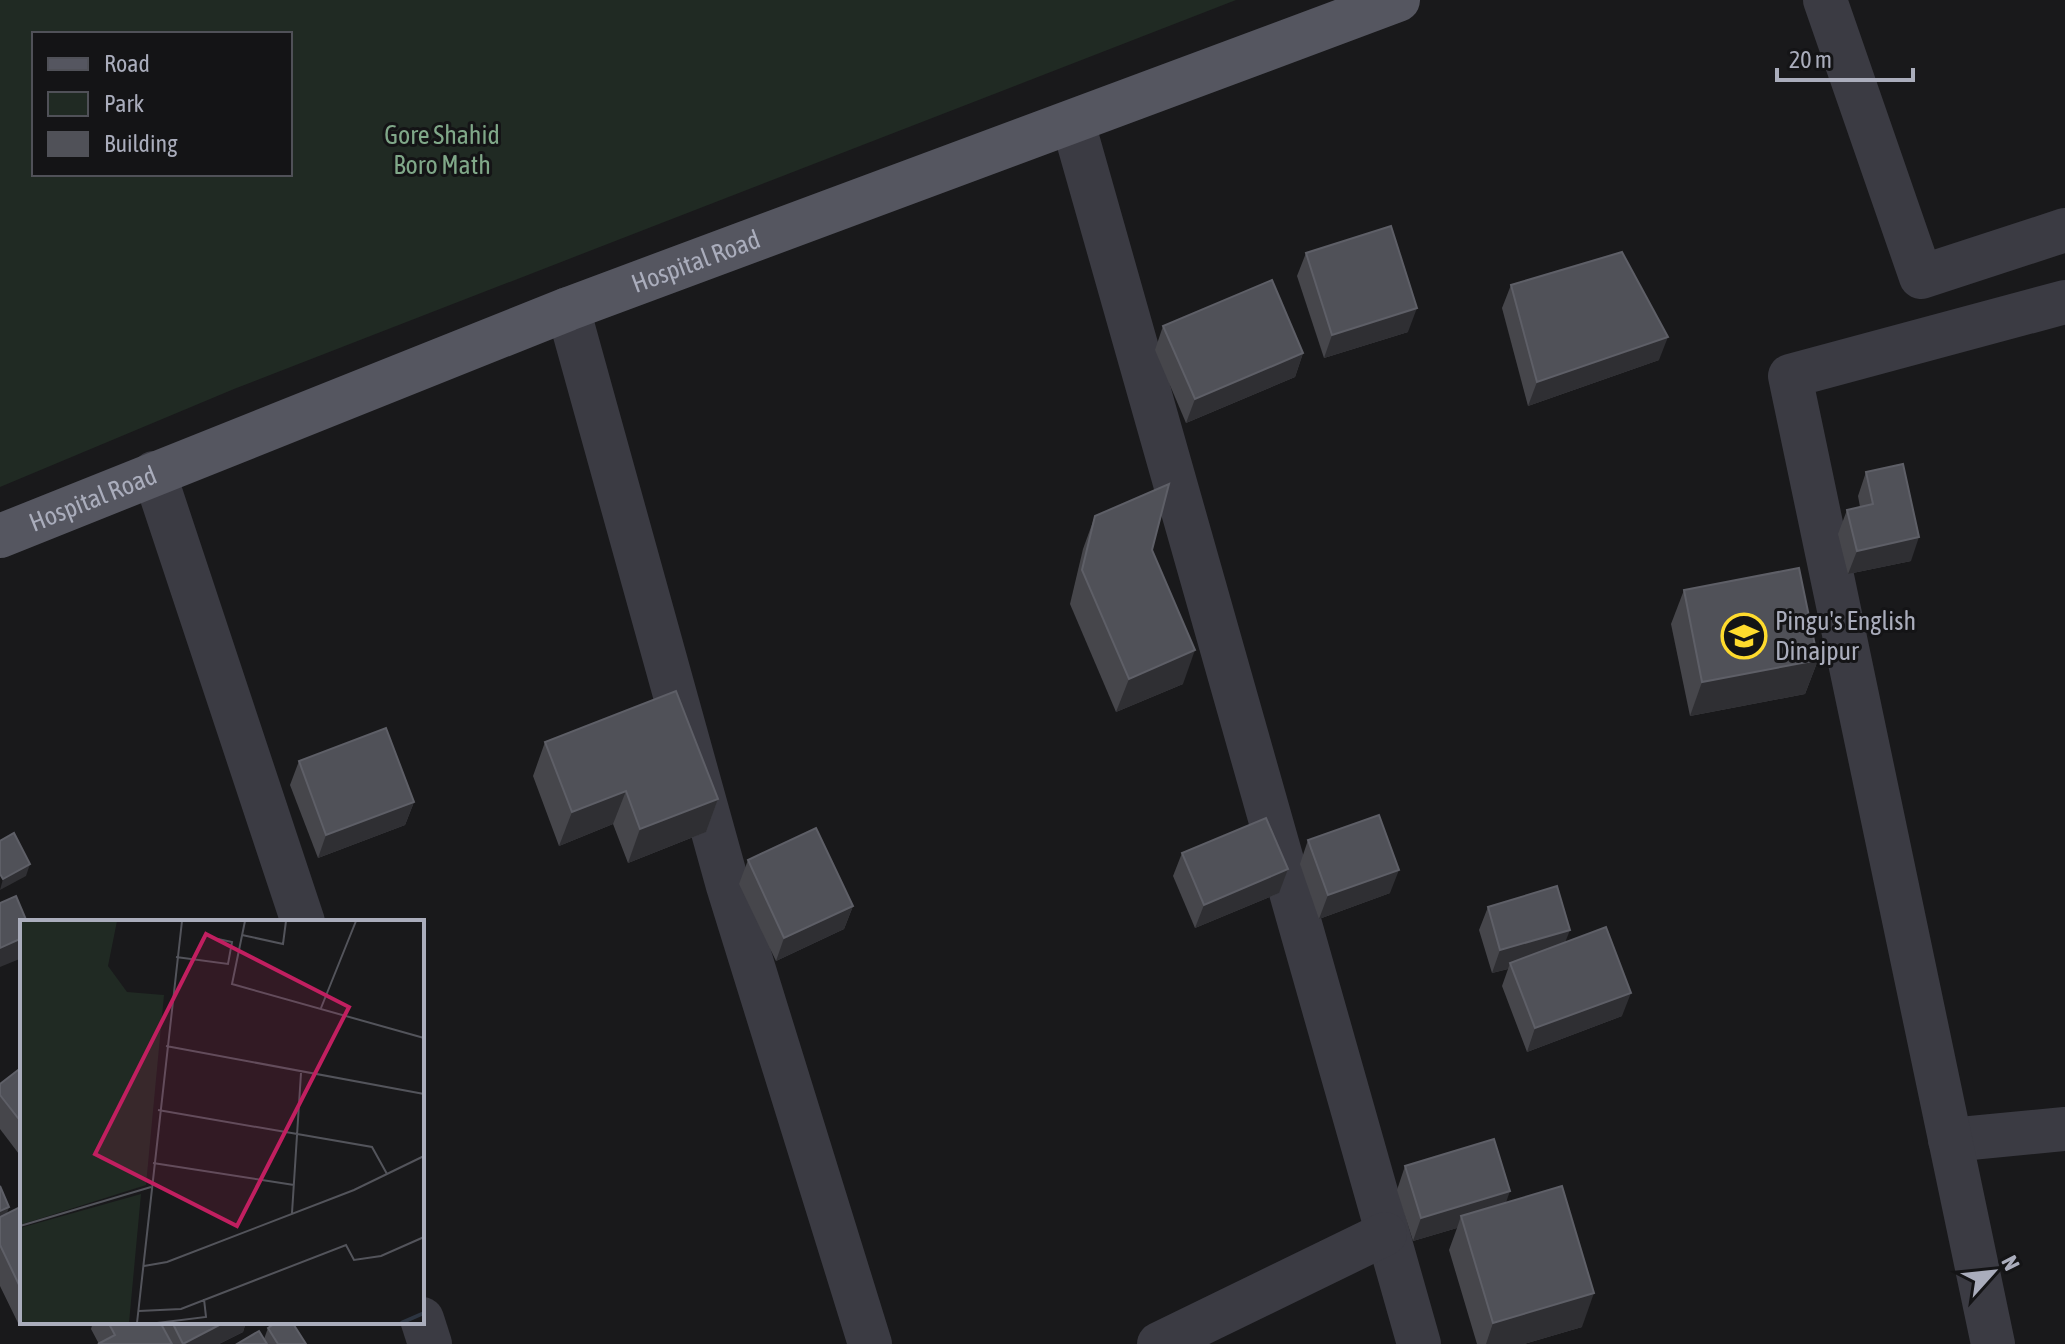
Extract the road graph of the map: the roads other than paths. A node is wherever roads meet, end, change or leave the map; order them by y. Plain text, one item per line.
1 (1398, 0) edge
2 (1825, 0) edge
3 (1073, 123) junction
4 (2065, 230) edge
5 (2065, 302) edge
6 (568, 309) junction
7 (154, 473) junction
8 (0, 536) edge
9 (302, 920) edge
10 (2065, 1129) edge
11 (1950, 1140) junction
12 (1385, 1234) junction
13 (424, 1324) edge
14 (430, 1344) edge
15 (870, 1344) edge
16 (1159, 1344) edge
17 (1419, 1344) edge
18 (1993, 1344) edge

1 - 3 main road, Hospital Road
2 - 4 street
3 - 6 main road, Hospital Road
3 - 12 street
5 - 11 street
6 - 7 main road, Hospital Road
6 - 15 street
7 - 8 main road, Hospital Road
7 - 9 street
10 - 11 street
11 - 18 street
12 - 16 street
12 - 17 street
13 - 14 street

